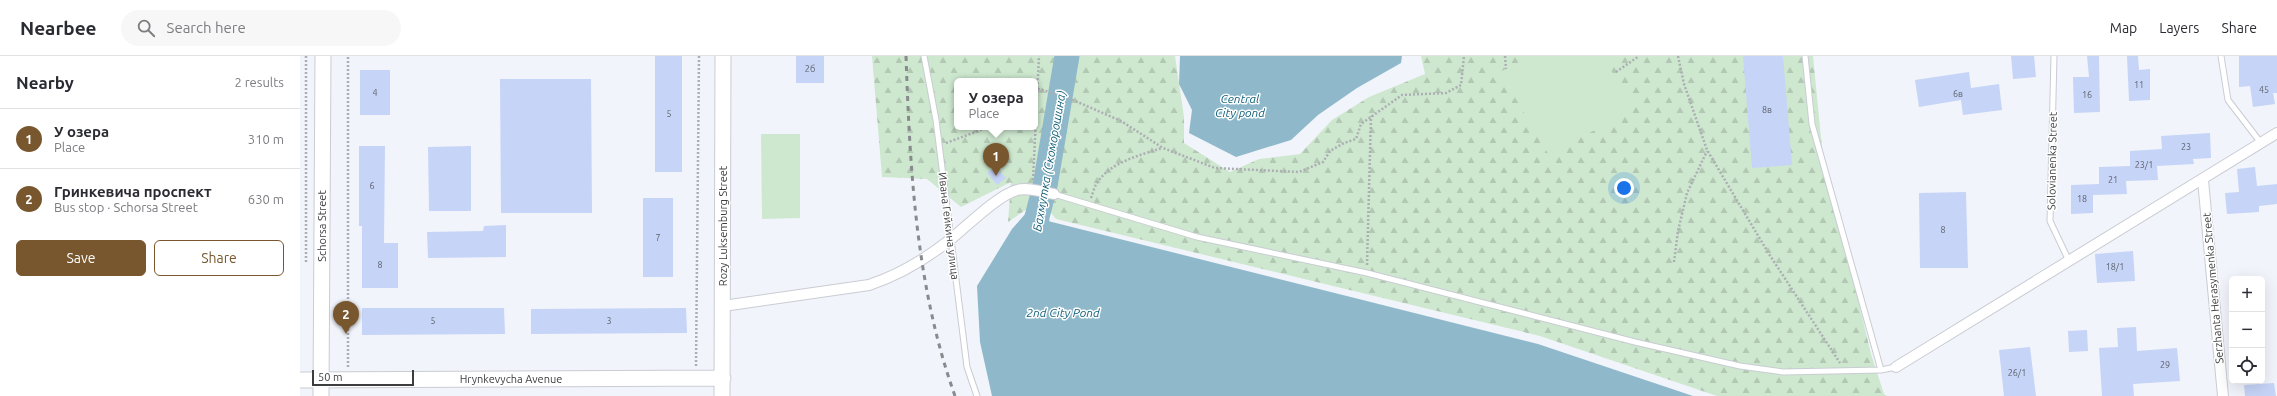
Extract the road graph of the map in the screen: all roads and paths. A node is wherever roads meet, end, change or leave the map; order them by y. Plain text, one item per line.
1 (306, 56) edge
2 (323, 56) edge
3 (348, 56) edge
4 (699, 56) edge
5 (723, 56) edge
6 (924, 56) edge
7 (1039, 56) edge
8 (1464, 56) edge
9 (1506, 56) edge
10 (1639, 56) edge
11 (1678, 56) edge
12 (1805, 56) edge
13 (2054, 56) edge
14 (2221, 56) edge
15 (1506, 69) dead end
16 (1616, 72) dead end
17 (1038, 89) joint
18 (1371, 116) junction
19 (981, 130) edge
20 (1036, 130) edge
21 (2277, 134) edge
22 (2261, 144) junction
23 (939, 145) junction
24 (1163, 148) junction
25 (1707, 150) junction
26 (2203, 180) junction
27 (1033, 190) junction
28 (1054, 194) joint
29 (1087, 204) junction
30 (950, 240) junction
31 (2069, 261) junction
32 (1674, 262) dead end
33 (306, 269) dead end
34 (1367, 272) junction
35 (722, 306) junction
36 (1896, 367) joint
37 (1881, 370) junction
38 (1845, 371) junction
39 (723, 378) junction
40 (321, 379) junction
41 (348, 379) junction
42 (696, 379) junction
43 (300, 380) edge
44 (321, 396) edge
45 (722, 396) edge
46 (977, 396) edge
47 (2223, 396) edge

1 - 33 path
2 - 40 street, Schorsa Street
3 - 41 path
4 - 42 path
5 - 35 street, Rozy Luksemburg Street
6 - 23 lane, Ивана Гейкина улица
7 - 17 path
8 - 18 path
9 - 15 path
10 - 16 path
11 - 25 path
12 - 37 lane
13 - 31 lane, Solovianenka Street
14 - 22 lane
17 - 24 path
18 - 24 path
18 - 34 path
19 - 23 path
20 - 27 path
21 - 22 street
22 - 26 street
23 - 30 lane, Ивана Гейкина улица
24 - 29 path
25 - 32 path
25 - 38 path
26 - 31 street
26 - 47 street, Serzhanta Herasymenka Street
27 - 28 street
27 - 30 street
28 - 29 lane
29 - 34 lane
30 - 35 street
30 - 46 lane, Ивана Гейкина улица
31 - 36 street
34 - 38 lane
35 - 39 street, Rozy Luksemburg Street
36 - 37 lane
37 - 38 lane
39 - 42 street, Hrynkevycha Avenue
39 - 45 street, Rozy Luksemburg Street
40 - 41 street, Hrynkevycha Avenue
40 - 43 street, Hrynkevycha Avenue
40 - 44 street, Schorsa Street
41 - 42 street, Hrynkevycha Avenue

